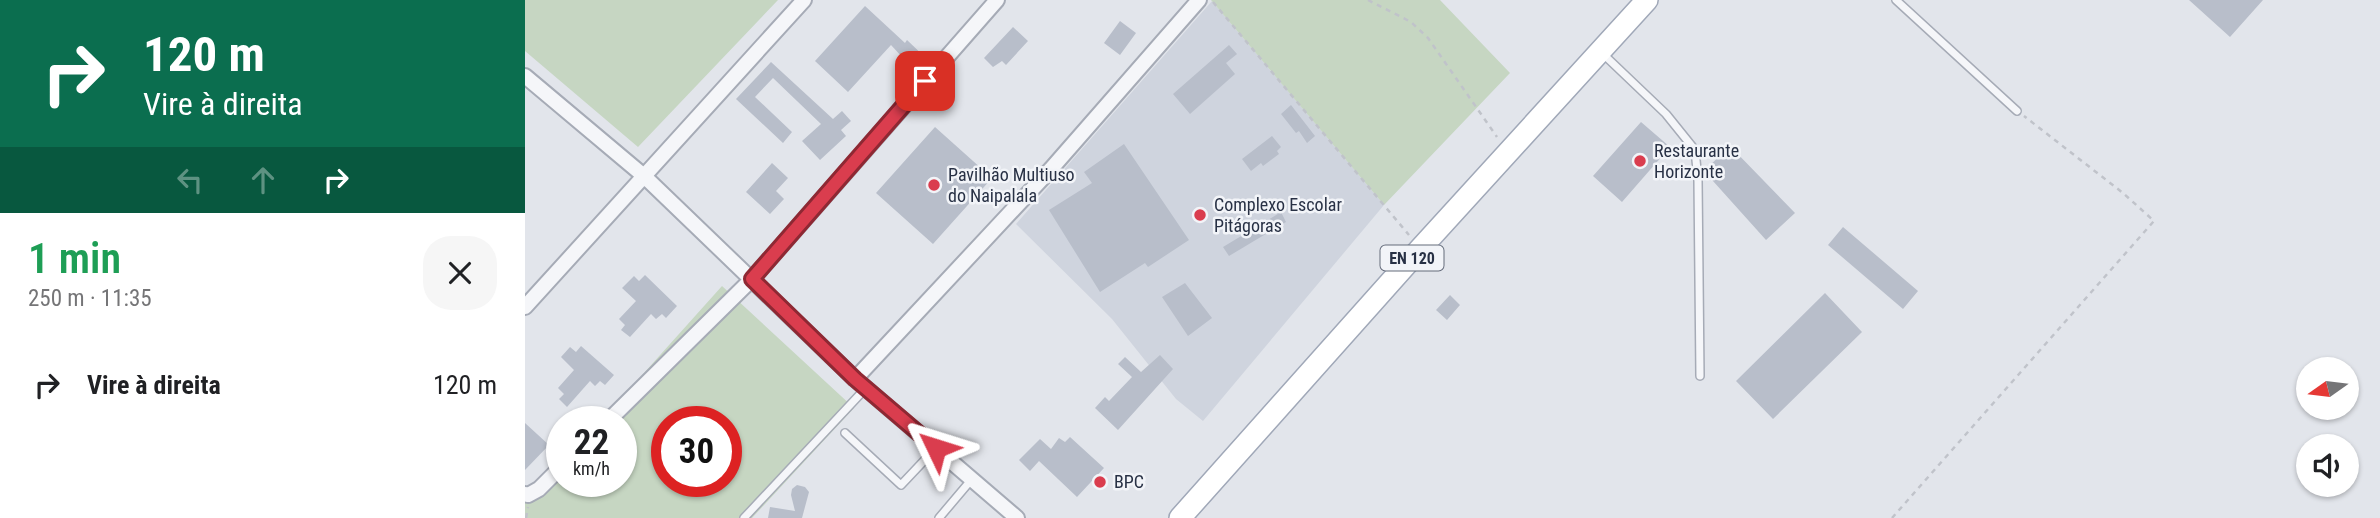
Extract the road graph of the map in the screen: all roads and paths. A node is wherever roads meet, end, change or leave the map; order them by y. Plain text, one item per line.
1 (804, 0) edge
2 (997, 0) edge
3 (1199, 0) edge
4 (1211, 0) edge
5 (1368, 0) edge
6 (1647, 0) edge
7 (1896, 0) edge
8 (1601, 51) junction
9 (525, 76) edge
10 (2017, 111) joint
11 (1508, 153) junction
12 (644, 176) junction
13 (1420, 249) junction
14 (752, 279) junction
15 (525, 307) edge
16 (1700, 376) dead end
17 (860, 384) junction
18 (623, 406) edge
19 (845, 433) dead end
20 (936, 448) junction
21 (972, 479) junction
22 (546, 482) edge
23 (525, 494) edge
24 (744, 518) edge
25 (939, 518) edge
26 (1017, 518) edge
27 (1180, 518) edge
28 (1892, 518) edge

1 - 12 street
2 - 14 street
3 - 17 street
4 - 13 path
5 - 11 path
6 - 8 main road, EN 120
7 - 10 lane
8 - 11 main road, EN 120
8 - 16 lane
9 - 12 street
10 - 28 path
11 - 13 main road, EN 120
12 - 14 street
12 - 15 street
13 - 27 main road, EN 120
14 - 17 street
14 - 18 street
17 - 20 street
17 - 24 lane
19 - 20 lane
20 - 21 street
21 - 25 lane
21 - 26 street
22 - 23 street

